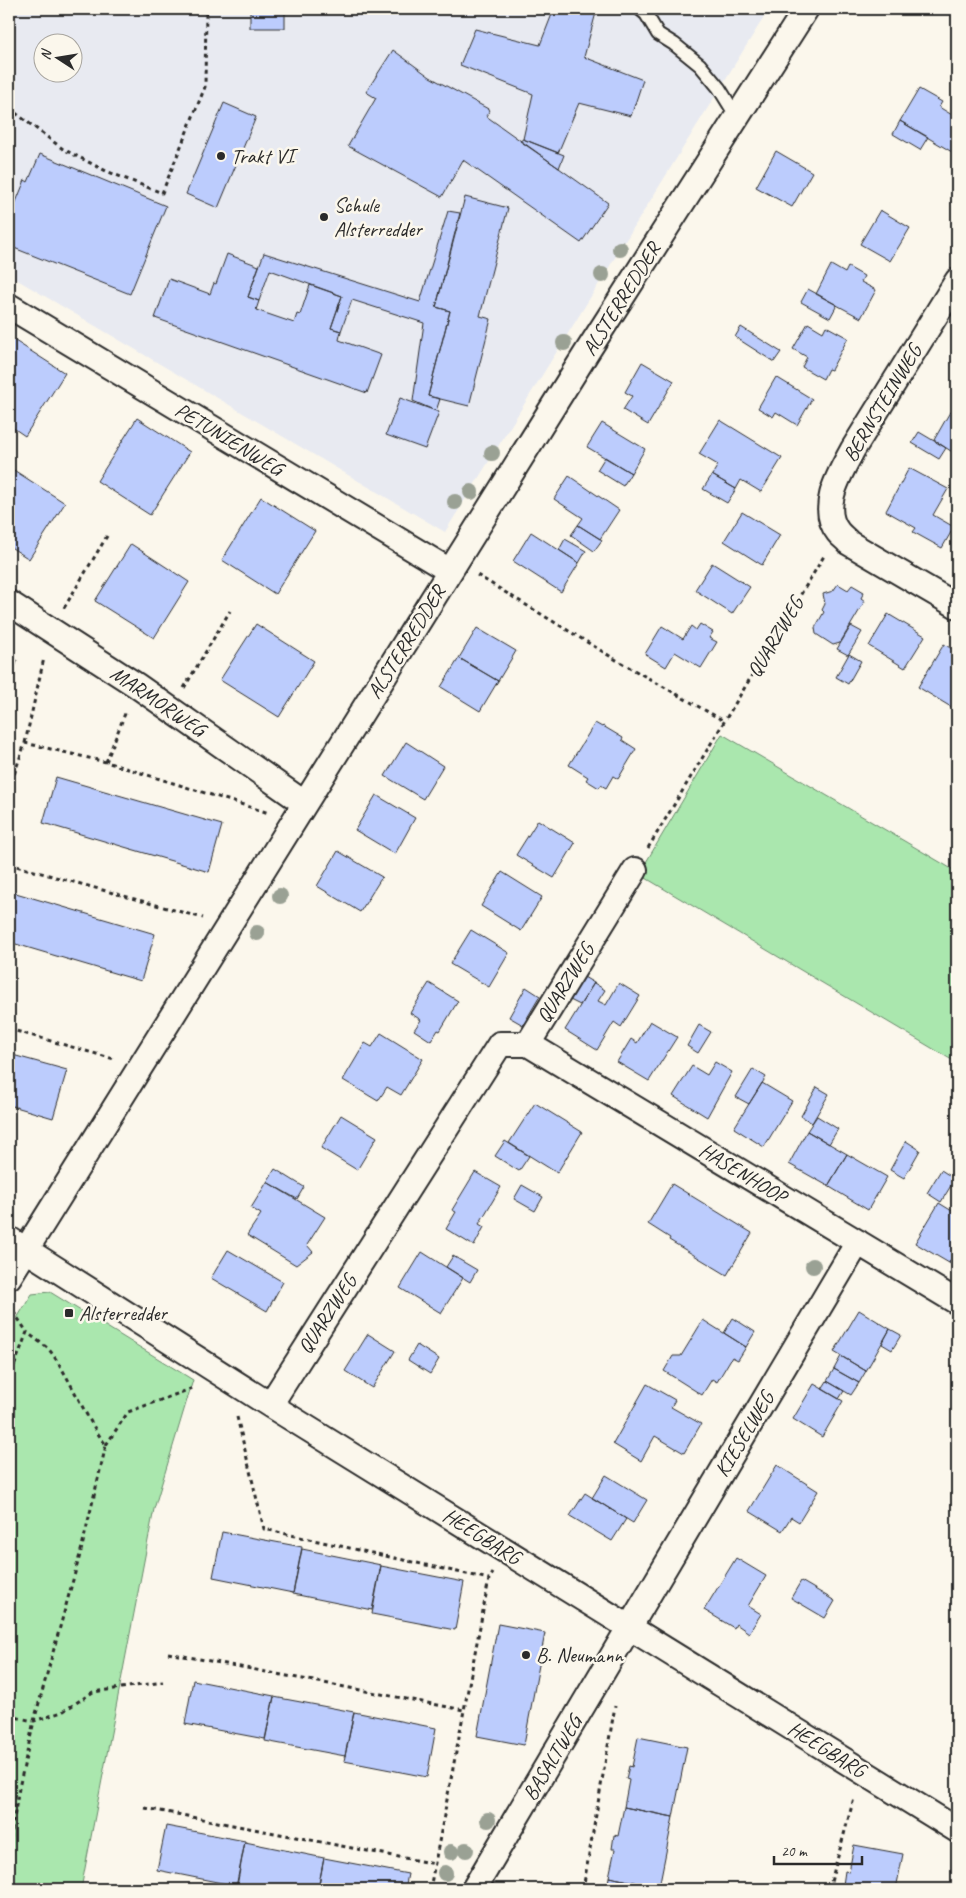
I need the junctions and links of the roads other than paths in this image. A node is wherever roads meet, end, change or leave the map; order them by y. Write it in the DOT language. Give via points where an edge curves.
graph roads {
  1 [pos="640,9"];
  2 [pos="806,9"];
  3 [pos="737,116"];
  4 [pos="957,281"];
  5 [pos="9,306"];
  6 [pos="452,567"];
  7 [pos="9,603"];
  8 [pos="957,606"];
  9 [pos="299,812"];
  10 [pos="634,870"];
  11 [pos="528,1044"];
  12 [pos="858,1242"];
  13 [pos="17,1245"];
  14 [pos="9,1277"];
  15 [pos="957,1302"];
  16 [pos="270,1404"];
  17 [pos="629,1626"];
  18 [pos="957,1830"];
  19 [pos="474,1889"];
  1 -- 3 [label="lane" via="658,34 700,66"];
  2 -- 3 [label="street, ALSTERREDDER"];
  3 -- 6 [label="street, ALSTERREDDER"];
  4 -- 8 [label="street, BERNSTEINWEG" via="858,441 839,476 831,502 837,532 849,543"];
  5 -- 6 [label="street, PETUNIENWEG"];
  6 -- 9 [label="street, ALSTERREDDER"];
  7 -- 9 [label="street, MARMORWEG" via="171,710"];
  9 -- 13 [label="street, ALSTERREDDER" via="141,1067"];
  10 -- 11 [label="street, QUARZWEG"];
  11 -- 12 [label="street, HASENHOOP"];
  11 -- 16 [label="street, QUARZWEG" via="500,1044"];
  12 -- 15 [label="street, HASENHOOP"];
  12 -- 17 [label="street, KIESELWEG"];
  13 -- 14 [label="street, ALSTERREDDER"];
  13 -- 16 [label="street, HEEGBARG"];
  16 -- 17 [label="street, HEEGBARG"];
  17 -- 18 [label="street, HEEGBARG"];
  17 -- 19 [label="street, BASALTWEG"];
}
